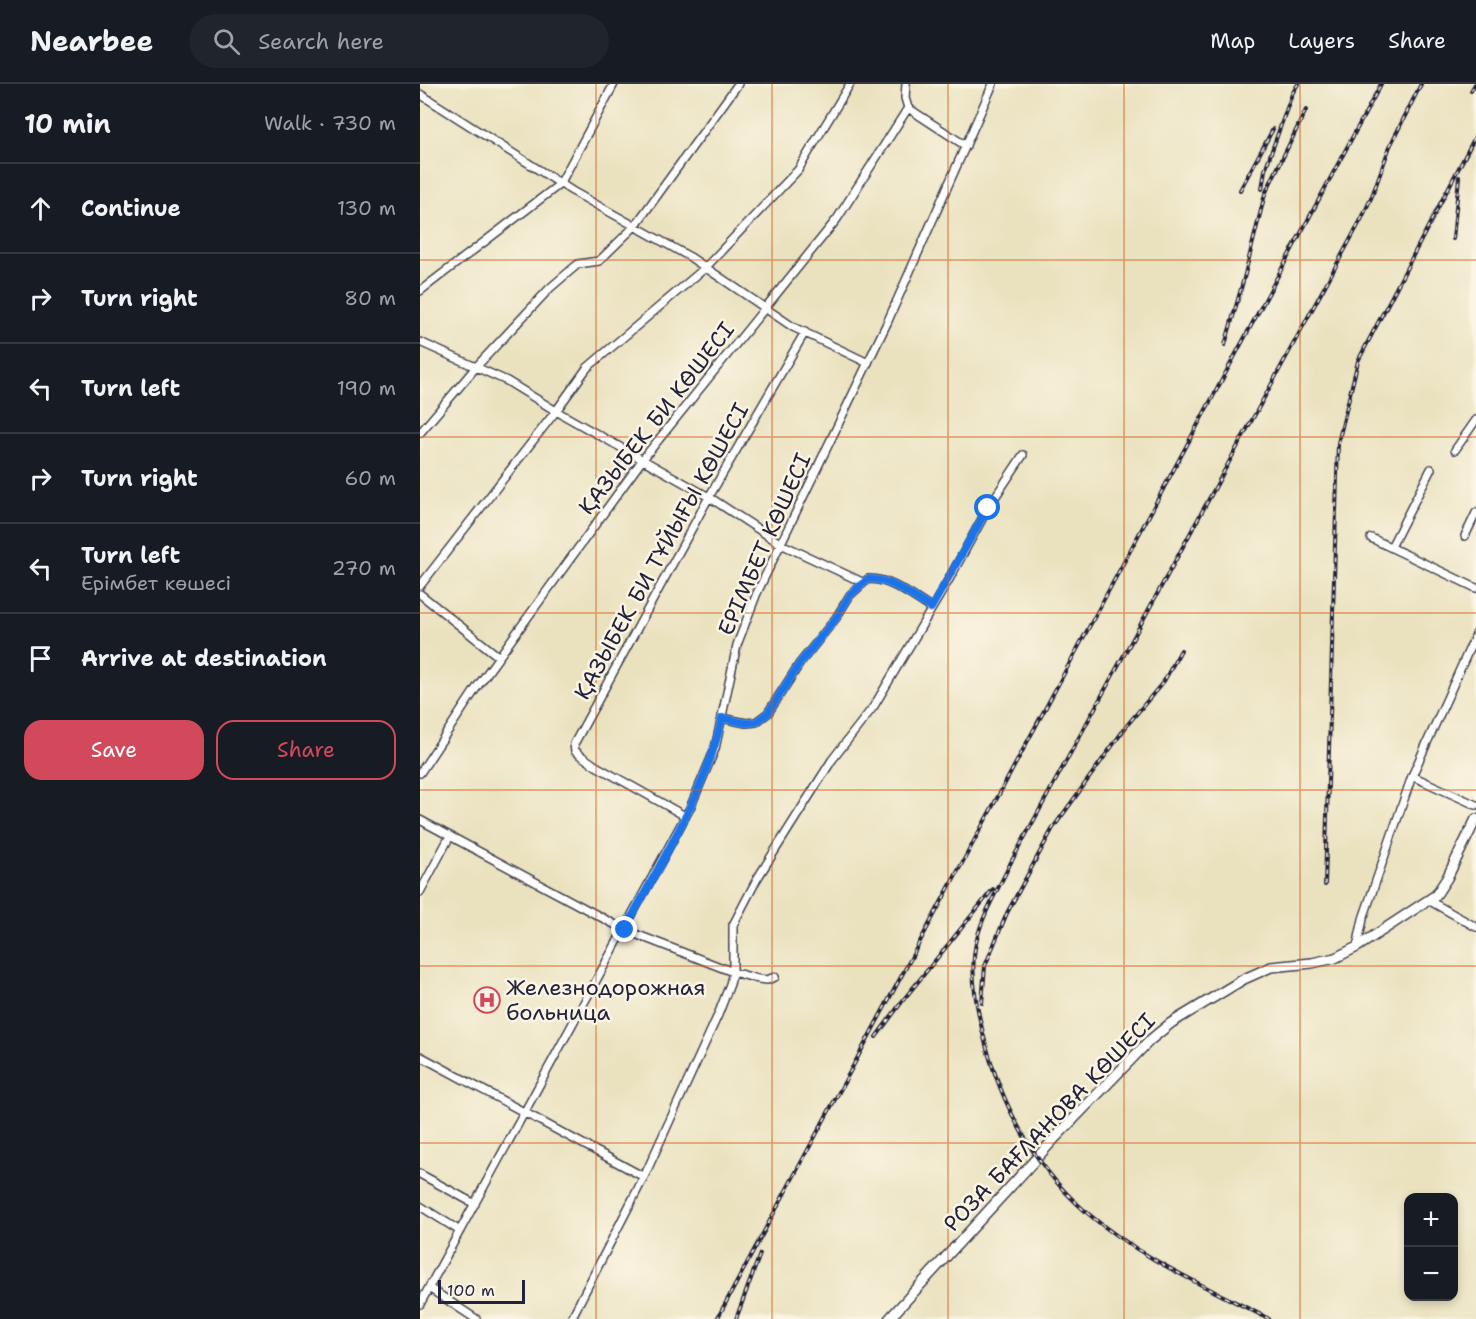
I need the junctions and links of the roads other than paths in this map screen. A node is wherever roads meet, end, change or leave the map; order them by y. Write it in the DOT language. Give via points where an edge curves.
graph roads {
  1 [pos="614,84"];
  2 [pos="738,84"];
  3 [pos="850,84"];
  4 [pos="906,84"];
  5 [pos="993,84"];
  6 [pos="420,94"];
  7 [pos="908,108"];
  8 [pos="966,146"];
  9 [pos="560,184"];
  10 [pos="634,226"];
  11 [pos="705,268"];
  12 [pos="420,291"];
  13 [pos="766,309"];
  14 [pos="805,332"];
  15 [pos="420,342"];
  16 [pos="868,363"];
  17 [pos="477,366"];
  18 [pos="556,411"];
  19 [pos="1476,420"];
  20 [pos="420,433"];
  21 [pos="1455,450"];
  22 [pos="1023,455"];
  23 [pos="643,459"];
  24 [pos="1431,469"];
  25 [pos="709,497"];
  26 [pos="1476,513"];
  27 [pos="1465,536"];
  28 [pos="1371,538"];
  29 [pos="781,544"];
  30 [pos="1391,547"];
  31 [pos="862,582"];
  32 [pos="420,586"];
  33 [pos="1476,588"];
  34 [pos="420,594"];
  35 [pos="931,608"];
  36 [pos="1476,634"];
  37 [pos="499,657"];
  38 [pos="722,718"];
  39 [pos="420,773"];
  40 [pos="1412,776"];
  41 [pos="1476,805"];
  42 [pos="685,816"];
  43 [pos="1476,819"];
  44 [pos="420,820"];
  45 [pos="450,836"];
  46 [pos="420,892"];
  47 [pos="1428,900"];
  48 [pos="1476,927"];
  49 [pos="625,930"];
  50 [pos="1357,947"];
  51 [pos="733,972"];
  52 [pos="775,977"];
  53 [pos="420,1056"];
  54 [pos="525,1113"];
  55 [pos="420,1173"];
  56 [pos="644,1177"];
  57 [pos="475,1204"];
  58 [pos="420,1206"];
  59 [pos="460,1231"];
  60 [pos="429,1288"];
  61 [pos="420,1304"];
  62 [pos="476,1319"];
  63 [pos="571,1319"];
  64 [pos="889,1319"];
  1 -- 9 [label="street"];
  2 -- 10 [label="street"];
  3 -- 11 [label="street" via="798,170"];
  4 -- 7 [label="street"];
  5 -- 8 [label="street, ЕРІМБЕТ КӨШЕСІ"];
  6 -- 9 [label="street"];
  7 -- 8 [label="street"];
  7 -- 13 [label="street, ҚАЗЫБЕК БИ КӨШЕСІ" via="837,219"];
  8 -- 16 [label="street, ЕРІМБЕТ КӨШЕСІ"];
  9 -- 10 [label="street"];
  9 -- 12 [label="street"];
  10 -- 11 [label="street"];
  10 -- 17 [label="street" via="599,261 578,264 550,288"];
  11 -- 13 [label="street"];
  11 -- 18 [label="street" via="587,368"];
  13 -- 14 [label="street"];
  13 -- 23 [label="street, ҚАЗЫБЕК БИ КӨШЕСІ"];
  14 -- 16 [label="street"];
  14 -- 25 [label="street, ҚАЗЫБЕК БИ ТҰЙЫҒЫ КӨШЕСІ"];
  15 -- 17 [label="street"];
  16 -- 29 [label="street, ЕРІМБЕТ КӨШЕСІ"];
  17 -- 18 [label="street"];
  17 -- 20 [label="street"];
  18 -- 23 [label="street"];
  18 -- 32 [label="street"];
  19 -- 21 [label="street"];
  22 -- 35 [label="street"];
  23 -- 25 [label="street"];
  23 -- 37 [label="street, ҚАЗЫБЕК БИ КӨШЕСІ"];
  24 -- 30 [label="street"];
  25 -- 29 [label="street"];
  25 -- 42 [label="street, ҚАЗЫБЕК БИ ТҰЙЫҒЫ КӨШЕСІ" via="573,744 575,751 611,775"];
  26 -- 27 [label="street"];
  28 -- 30 [label="street"];
  29 -- 31 [label="street"];
  29 -- 38 [label="street, ЕРІМБЕТ КӨШЕСІ" via="737,645"];
  30 -- 33 [label="street"];
  31 -- 35 [label="street" via="877,578"];
  31 -- 38 [label="street" via="800,663 768,713 756,722"];
  34 -- 37 [label="street"];
  35 -- 51 [label="street" via="874,706 832,759 758,879 733,925"];
  36 -- 40 [label="street"];
  37 -- 39 [label="street, ҚАЗЫБЕК БИ КӨШЕСІ"];
  38 -- 42 [label="street, ЕРІМБЕТ КӨШЕСІ" via="715,749"];
  40 -- 41 [label="street"];
  40 -- 50 [label="street"];
  42 -- 49 [label="street, ЕРІМБЕТ КӨШЕСІ"];
  43 -- 47 [label="street, РОЗА БАҒЛАНОВА КӨШЕСІ" via="1448,878"];
  44 -- 45 [label="street"];
  45 -- 46 [label="street"];
  45 -- 49 [label="street"];
  47 -- 48 [label="street"];
  47 -- 50 [label="street, РОЗА БАҒЛАНОВА КӨШЕСІ"];
  49 -- 51 [label="street"];
  49 -- 54 [label="street, ЕРІМБЕТ КӨШЕСІ"];
  50 -- 64 [label="street, РОЗА БАҒЛАНОВА КӨШЕСІ" via="1335,958 1271,967 1171,1023 1056,1137"];
  51 -- 52 [label="street" via="758,979"];
  51 -- 56 [label="street" via="718,1015"];
  53 -- 54 [label="street"];
  54 -- 56 [label="street"];
  54 -- 57 [label="street, ЕРІМБЕТ КӨШЕСІ"];
  55 -- 57 [label="street"];
  56 -- 63 [label="street"];
  57 -- 59 [label="street, ЕРІМБЕТ КӨШЕСІ"];
  58 -- 59 [label="street"];
  59 -- 60 [label="street, ЕРІМБЕТ КӨШЕСІ"];
  60 -- 61 [label="street, ЕРІМБЕТ КӨШЕСІ"];
  60 -- 62 [label="street"];
}
